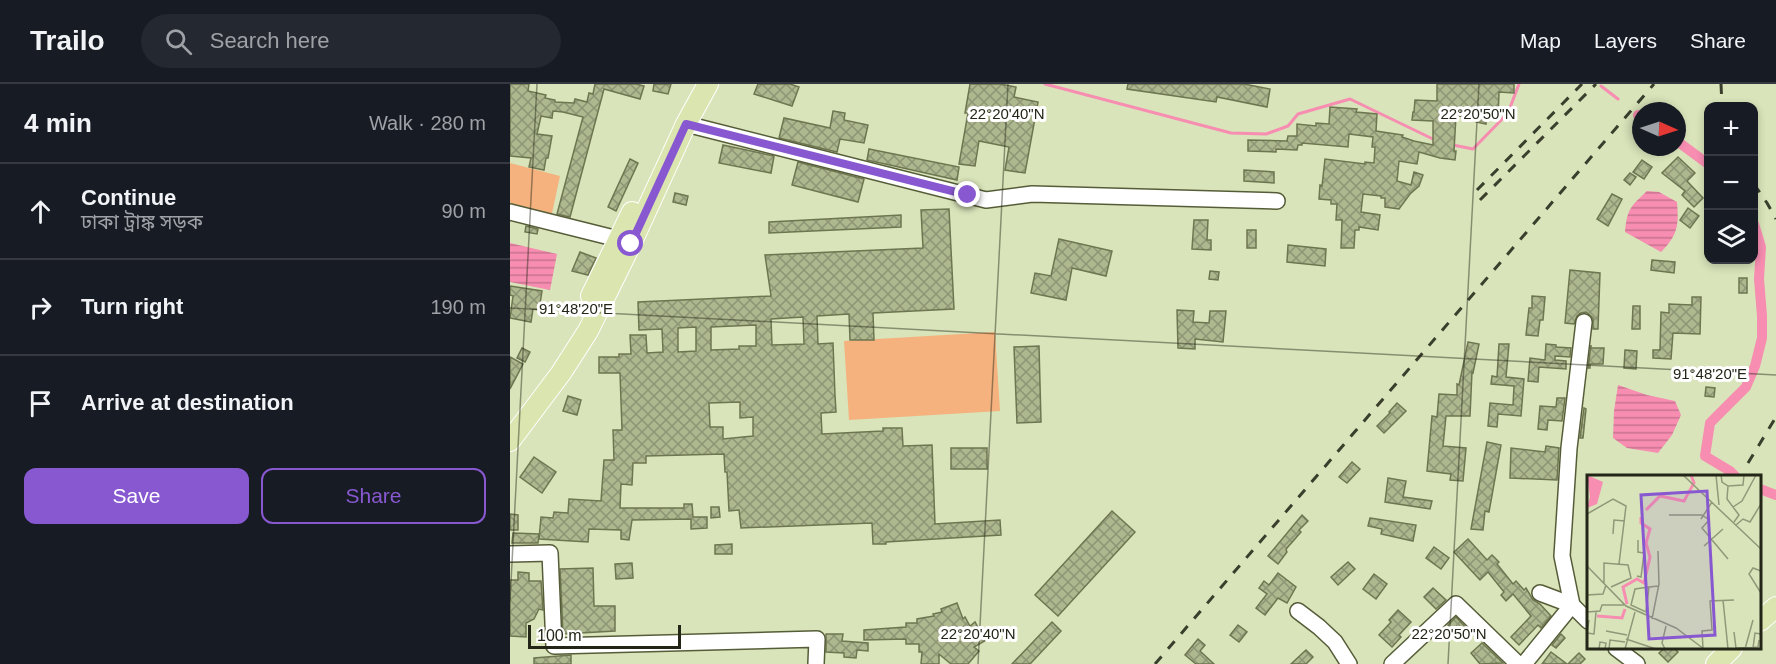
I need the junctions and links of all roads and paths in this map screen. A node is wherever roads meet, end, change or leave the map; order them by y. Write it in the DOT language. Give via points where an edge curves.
graph roads {
  1 [pos="696,84"];
  2 [pos="708,84"];
  3 [pos="686,124"];
  4 [pos="1277,201"];
  5 [pos="510,212"];
  6 [pos="618,239"];
  7 [pos="1584,321"];
  8 [pos="510,421"];
  9 [pos="510,441"];
  10 [pos="510,554"];
  11 [pos="1540,593"];
  12 [pos="1572,604"];
  13 [pos="1776,607"];
  14 [pos="1298,611"];
  15 [pos="1587,620"];
  16 [pos="1761,620"];
  17 [pos="1617,649"];
  18 [pos="1731,649"];
  19 [pos="816,664"];
  20 [pos="1349,664"];
  21 [pos="1392,664"];
  22 [pos="1518,664"];
  23 [pos="1524,664"];
  24 [pos="1637,664"];
  25 [pos="1716,664"];
  1 -- 6 [label="main road"];
  2 -- 3 [label="main road"];
  3 -- 4 [label="street" via="986,200 1032,194"];
  3 -- 9 [label="main road" via="588,331"];
  5 -- 6 [label="street"];
  6 -- 8 [label="main road" via="572,333 535,391"];
  7 -- 12 [label="street" via="1569,448 1562,556"];
  10 -- 19 [label="street" via="550,553 554,646 817,639"];
  11 -- 12 [label="street"];
  12 -- 15 [label="street"];
  12 -- 23 [label="street"];
  13 -- 16 [label="main road"];
  14 -- 20 [label="street" via="1335,642"];
  17 -- 24 [label="street"];
  18 -- 25 [label="main road"];
  21 -- 22 [label="street" via="1456,604"];
}
